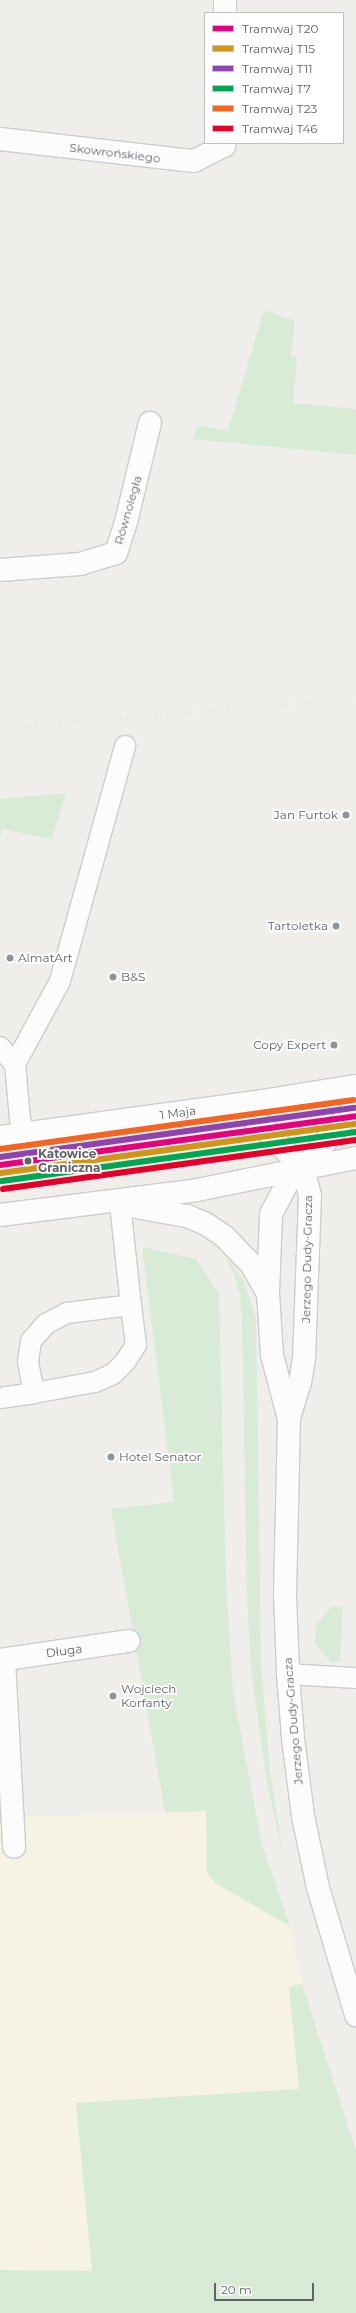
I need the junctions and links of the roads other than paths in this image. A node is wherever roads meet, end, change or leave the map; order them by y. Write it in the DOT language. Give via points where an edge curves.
graph roads {
  1 [pos="225,0"];
  2 [pos="225,12"];
  3 [pos="0,139"];
  4 [pos="225,144"];
  5 [pos="150,424"];
  6 [pos="0,570"];
  7 [pos="125,746"];
  8 [pos="0,1047"];
  9 [pos="15,1064"];
  10 [pos="356,1086"];
  11 [pos="237,1105"];
  12 [pos="356,1105"];
  13 [pos="24,1134"];
  14 [pos="0,1137"];
  15 [pos="356,1158"];
  16 [pos="303,1169"];
  17 [pos="110,1203"];
  18 [pos="0,1215"];
  19 [pos="268,1293"];
  20 [pos="131,1305"];
  21 [pos="34,1393"];
  22 [pos="0,1398"];
  23 [pos="289,1419"];
  24 [pos="129,1641"];
  25 [pos="2,1660"];
  26 [pos="288,1674"];
  27 [pos="356,1678"];
  28 [pos="14,1847"];
  29 [pos="356,2015"];
  1 -- 2 [label="street"];
  3 -- 4 [label="street, Skowrońskiego" via="187,161 194,161"];
  5 -- 6 [label="street, Równoległa" via="116,553 80,564"];
  7 -- 9 [label="lane" via="60,981"];
  8 -- 9 [label="lane"];
  9 -- 13 [label="lane" via="20,1119"];
  10 -- 11 [label="street, 1 Maja"];
  11 -- 13 [label="street, 1 Maja"];
  11 -- 16 [label="street" via="265,1129"];
  12 -- 16 [label="street"];
  13 -- 14 [label="street, 1 Maja"];
  15 -- 16 [label="street"];
  16 -- 17 [label="street" via="197,1190"];
  16 -- 19 [label="street, Jerzego Dudy-Gracza" via="288,1182 271,1214"];
  16 -- 23 [label="street, Jerzego Dudy-Gracza" via="310,1196 305,1340 300,1382"];
  17 -- 18 [label="street"];
  17 -- 19 [label="street" via="187,1216 206,1224 224,1236 251,1264"];
  17 -- 20 [label="lane"];
  19 -- 23 [label="street, Jerzego Dudy-Gracza" via="272,1355"];
  20 -- 21 [label="lane" via="136,1345 113,1374 95,1382"];
  20 -- 21 [label="lane" via="67,1313 46,1324 31,1341 28,1362"];
  21 -- 22 [label="lane"];
  23 -- 26 [label="street, Jerzego Dudy-Gracza" via="285,1595"];
  24 -- 25 [label="street, Długa"];
  25 -- 28 [label="street"];
  26 -- 27 [label="lane"];
  26 -- 29 [label="street, Jerzego Dudy-Gracza" via="303,1816 318,1888"];
}
